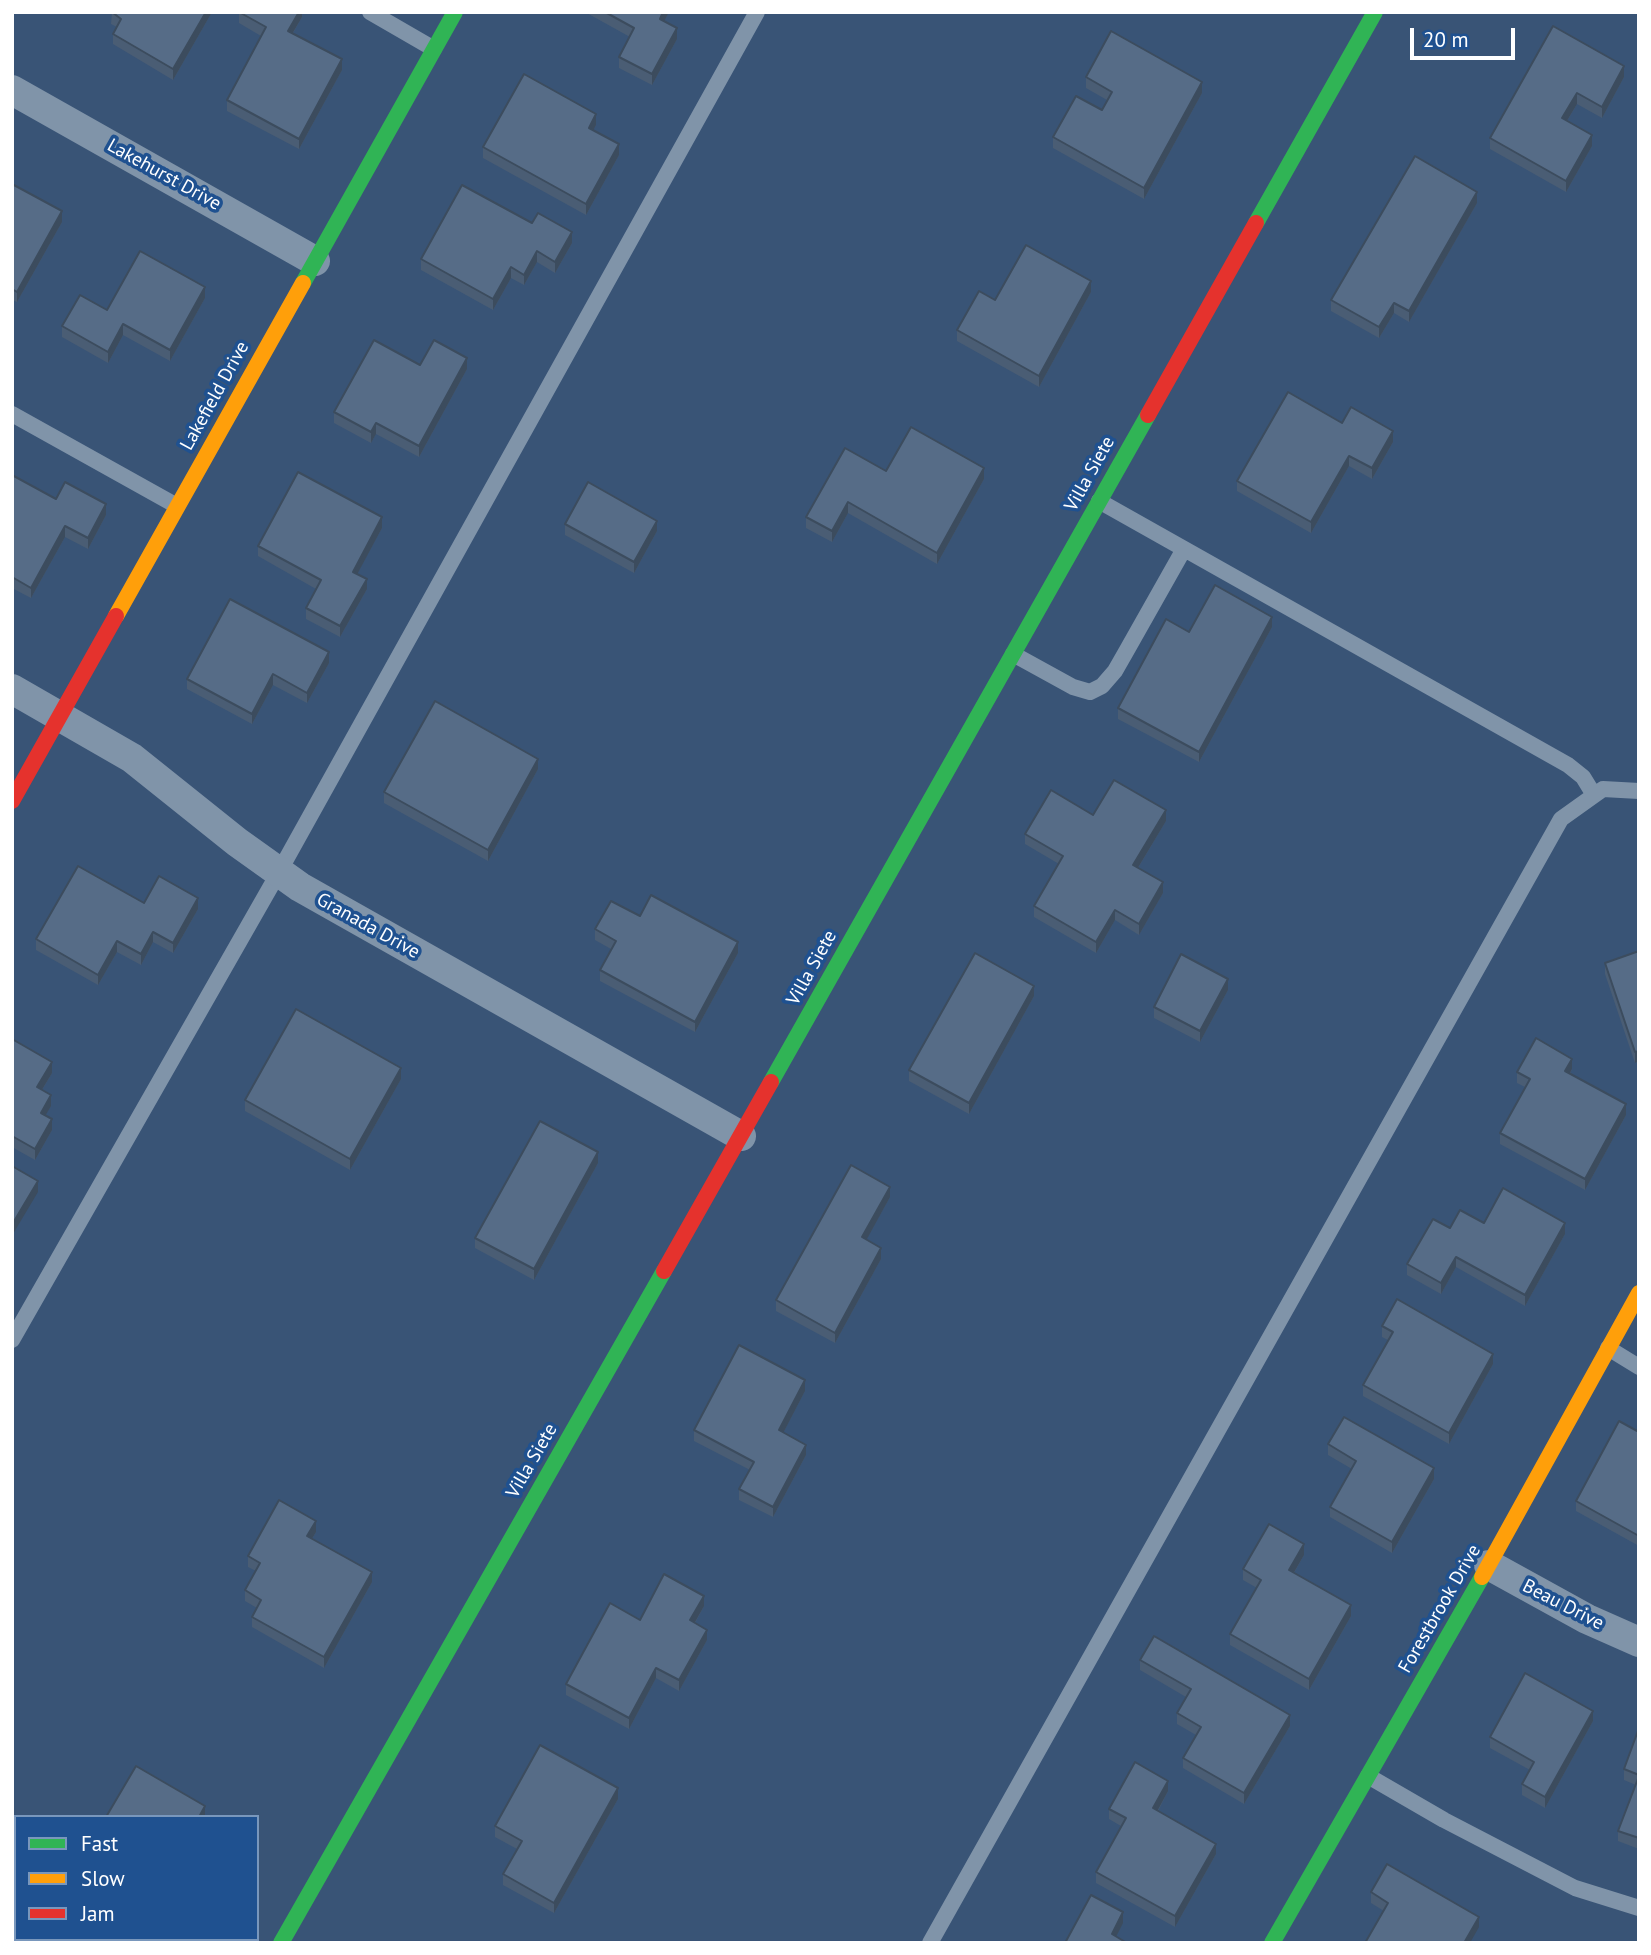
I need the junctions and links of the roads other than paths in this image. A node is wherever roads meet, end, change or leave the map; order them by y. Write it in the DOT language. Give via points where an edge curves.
graph roads {
  1 [pos="370,12"];
  2 [pos="454,12"];
  3 [pos="757,12"];
  4 [pos="1375,12"];
  5 [pos="434,49"];
  6 [pos="12,90"];
  7 [pos="315,261"];
  8 [pos="12,414"];
  9 [pos="1099,501"];
  10 [pos="177,506"];
  11 [pos="1184,549"];
  12 [pos="1013,654"];
  13 [pos="12,689"];
  14 [pos="60,716"];
  15 [pos="1639,791"];
  16 [pos="1594,795"];
  17 [pos="12,800"];
  18 [pos="279,872"];
  19 [pos="741,1136"];
  20 [pos="1639,1293"];
  21 [pos="12,1340"];
  22 [pos="1608,1348"];
  23 [pos="1639,1367"];
  24 [pos="1489,1565"];
  25 [pos="1639,1642"];
  26 [pos="1368,1776"];
  27 [pos="1639,1908"];
  28 [pos="281,1943"];
  29 [pos="930,1943"];
  30 [pos="1272,1943"];
  1 -- 5 [label="lane"];
  2 -- 5 [label="street, Lakefield Drive"];
  3 -- 18 [label="lane"];
  4 -- 9 [label="street, Villa Siete"];
  5 -- 7 [label="street, Lakefield Drive"];
  6 -- 7 [label="street, Lakehurst Drive"];
  7 -- 10 [label="street, Lakefield Drive"];
  8 -- 10 [label="lane"];
  9 -- 11 [label="lane"];
  9 -- 12 [label="street, Villa Siete"];
  10 -- 14 [label="street, Lakefield Drive"];
  11 -- 12 [label="lane" via="1102,686 1090,692 1073,687"];
  11 -- 16 [label="lane" via="1568,765"];
  12 -- 19 [label="street, Villa Siete"];
  13 -- 14 [label="street, Granada Drive"];
  14 -- 17 [label="street, Lakefield Drive"];
  14 -- 18 [label="street, Granada Drive" via="132,758"];
  15 -- 16 [label="lane" via="1603,789"];
  16 -- 29 [label="lane" via="1560,819"];
  18 -- 19 [label="street, Granada Drive"];
  18 -- 21 [label="lane"];
  19 -- 28 [label="street, Villa Siete"];
  20 -- 22 [label="street, Forestbrook Drive"];
  22 -- 23 [label="lane"];
  22 -- 24 [label="street, Forestbrook Drive"];
  24 -- 25 [label="street, Beau Drive"];
  24 -- 26 [label="street, Forestbrook Drive"];
  26 -- 27 [label="lane" via="1575,1888"];
  26 -- 30 [label="street, Forestbrook Drive"];
}
